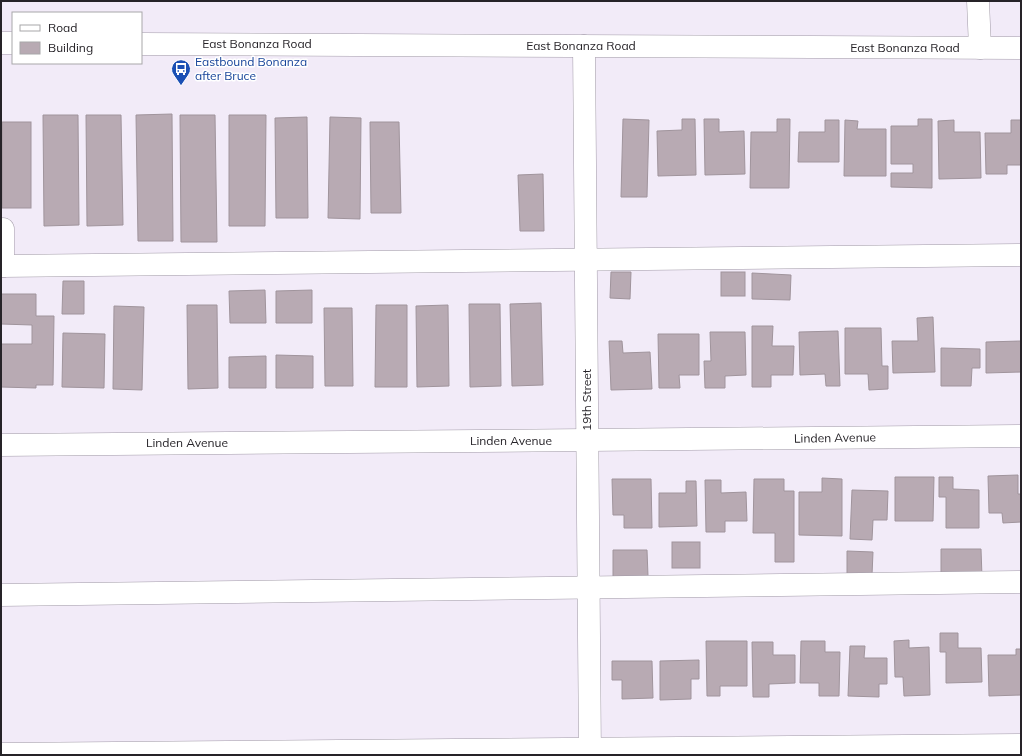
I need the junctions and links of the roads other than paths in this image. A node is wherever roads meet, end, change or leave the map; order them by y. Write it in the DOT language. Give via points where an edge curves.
graph roads {
  1 [pos="978,1"];
  2 [pos="1,43"];
  3 [pos="12,43"];
  4 [pos="142,44"];
  5 [pos="584,46"];
  6 [pos="980,48"];
  7 [pos="1021,48"];
  8 [pos="4,229"];
  9 [pos="1021,255"];
  10 [pos="586,260"];
  11 [pos="2,266"];
  12 [pos="1021,436"];
  13 [pos="587,440"];
  14 [pos="1,445"];
  15 [pos="1021,582"];
  16 [pos="588,587"];
  17 [pos="1,595"];
  18 [pos="1021,745"];
  19 [pos="590,752"];
  20 [pos="1,754"];
  1 -- 6 [label="street"];
  2 -- 3 [label="street"];
  4 -- 5 [label="street, East Bonanza Road"];
  5 -- 6 [label="street, East Bonanza Road"];
  5 -- 10 [label="street, 19th Street"];
  6 -- 7 [label="street, East Bonanza Road"];
  8 -- 11 [label="street"];
  9 -- 10 [label="street"];
  10 -- 11 [label="street"];
  10 -- 13 [label="street, 19th Street"];
  12 -- 13 [label="street, Linden Avenue"];
  13 -- 14 [label="street, Linden Avenue"];
  13 -- 16 [label="street, 19th Street"];
  15 -- 16 [label="street"];
  16 -- 17 [label="street"];
  16 -- 19 [label="street, 19th Street"];
  18 -- 19 [label="street"];
  19 -- 20 [label="street"];
}
